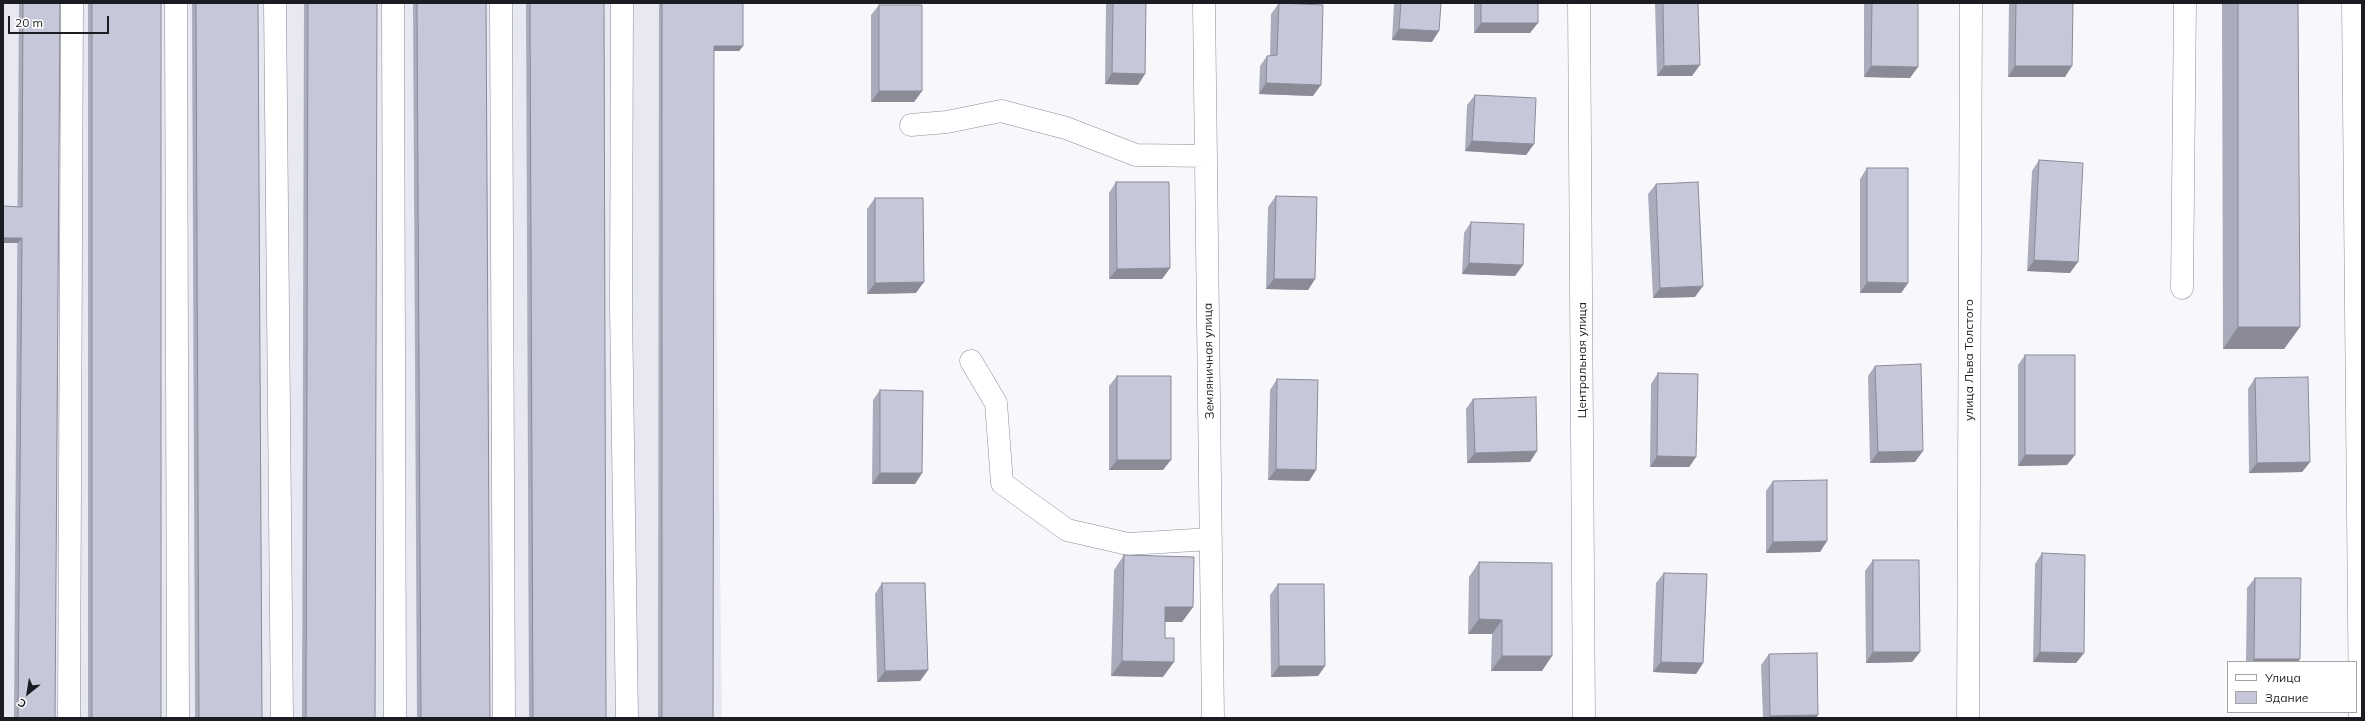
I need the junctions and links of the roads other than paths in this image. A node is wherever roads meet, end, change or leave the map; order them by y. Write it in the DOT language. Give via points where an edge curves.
graph roads {
  1 [pos="72,3"];
  2 [pos="176,3"];
  3 [pos="275,3"];
  4 [pos="393,3"];
  5 [pos="501,3"];
  6 [pos="622,3"];
  7 [pos="1204,3"];
  8 [pos="1579,3"];
  9 [pos="1971,3"];
  10 [pos="2184,3"];
  11 [pos="2353,3"];
  12 [pos="2358,90"];
  13 [pos="911,125"];
  14 [pos="1206,156"];
  15 [pos="2182,288"];
  16 [pos="971,361"];
  17 [pos="2359,426"];
  18 [pos="1211,538"];
  19 [pos="2361,692"];
  20 [pos="69,718"];
  21 [pos="178,718"];
  22 [pos="282,718"];
  23 [pos="395,718"];
  24 [pos="504,718"];
  25 [pos="627,718"];
  26 [pos="1213,718"];
  27 [pos="1584,718"];
  28 [pos="1968,718"];
  29 [pos="2360,718"];
  1 -- 20 [label="street"];
  2 -- 21 [label="street"];
  3 -- 22 [label="street"];
  4 -- 23 [label="street"];
  5 -- 24 [label="street"];
  6 -- 25 [label="street" via="621,306"];
  7 -- 14 [label="street, Земляничная улица"];
  8 -- 27 [label="street, Центральная улица"];
  9 -- 28 [label="street, улица Льва Толстого"];
  10 -- 15 [label="street"];
  11 -- 12 [label="street"];
  12 -- 17 [label="street"];
  13 -- 14 [label="street" via="947,122 1001,111 1066,128 1136,155"];
  14 -- 18 [label="street, Земляничная улица"];
  16 -- 18 [label="street" via="996,403 1002,482 1067,530 1128,544"];
  17 -- 19 [label="street"];
  18 -- 26 [label="street, Земляничная улица"];
  19 -- 29 [label="street"];
}
